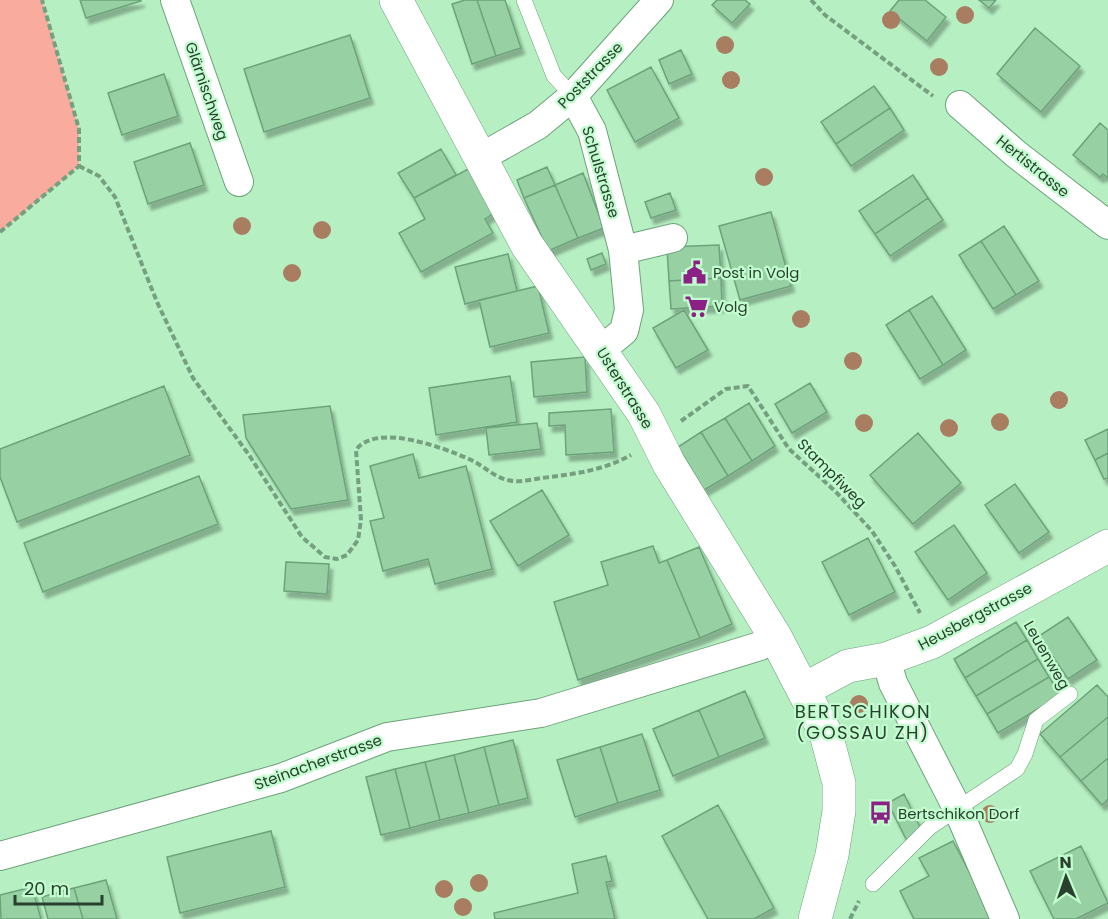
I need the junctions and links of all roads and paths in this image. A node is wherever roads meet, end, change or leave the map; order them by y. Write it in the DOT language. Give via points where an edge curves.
graph roads {
  1 [pos="42,0"];
  2 [pos="175,0"];
  3 [pos="396,0"];
  4 [pos="524,0"];
  5 [pos="659,0"];
  6 [pos="811,0"];
  7 [pos="573,96"];
  8 [pos="960,105"];
  9 [pos="480,158"];
  10 [pos="79,166"];
  11 [pos="239,182"];
  12 [pos="1108,225"];
  13 [pos="0,232"];
  14 [pos="673,238"];
  15 [pos="624,250"];
  16 [pos="601,350"];
  17 [pos="657,441"];
  18 [pos="1108,546"];
  19 [pos="1012,597"];
  20 [pos="776,638"];
  21 [pos="932,642"];
  22 [pos="886,659"];
  23 [pos="805,689"];
  24 [pos="1070,694"];
  25 [pos="958,810"];
  26 [pos="0,856"];
  27 [pos="873,884"];
  28 [pos="815,919"];
  29 [pos="1005,919"];
  1 -- 10 [label="path" via="79,129"];
  2 -- 11 [label="street, Glärnischweg"];
  3 -- 9 [label="street, Usterstrasse"];
  4 -- 7 [label="lane" via="554,76"];
  5 -- 7 [label="street, Poststrasse"];
  6 -- 8 [label="path" via="825,15 933,96"];
  7 -- 9 [label="street, Poststrasse" via="538,125"];
  7 -- 15 [label="street, Schulstrasse" via="592,131"];
  8 -- 12 [label="street, Hertistrasse"];
  9 -- 16 [label="street, Usterstrasse" via="527,245"];
  10 -- 13 [label="path"];
  10 -- 17 [label="path" via="99,176 115,197 193,378 302,537 325,557 337,559 347,555 358,540 361,520 356,450 360,444 409,439 471,460 492,474 513,481 586,473 611,466"];
  14 -- 15 [label="street"];
  15 -- 16 [label="street, Schulstrasse" via="629,310 624,331"];
  16 -- 17 [label="street, Usterstrasse" via="644,414"];
  17 -- 20 [label="street, Usterstrasse"];
  17 -- 21 [label="path, Stampfiweg" via="726,389 748,386 789,448 872,531 914,600"];
  18 -- 19 [label="street, Heusbergstrasse"];
  19 -- 21 [label="street, Heusbergstrasse"];
  19 -- 24 [label="path, Leuenweg"];
  20 -- 23 [label="street, Usterstrasse"];
  20 -- 26 [label="street, Steinacherstrasse" via="541,713 387,737 281,778"];
  21 -- 22 [label="street, Heusbergstrasse"];
  22 -- 23 [label="street, Heusbergstrasse" via="848,666"];
  22 -- 25 [label="street" via="893,683"];
  23 -- 28 [label="street, Usterstrasse" via="832,750 839,783 837,833"];
  24 -- 25 [label="lane, Leuenweg" via="1036,720 1017,769"];
  25 -- 27 [label="lane, Leuenweg" via="930,827"];
  25 -- 29 [label="street"];
}
